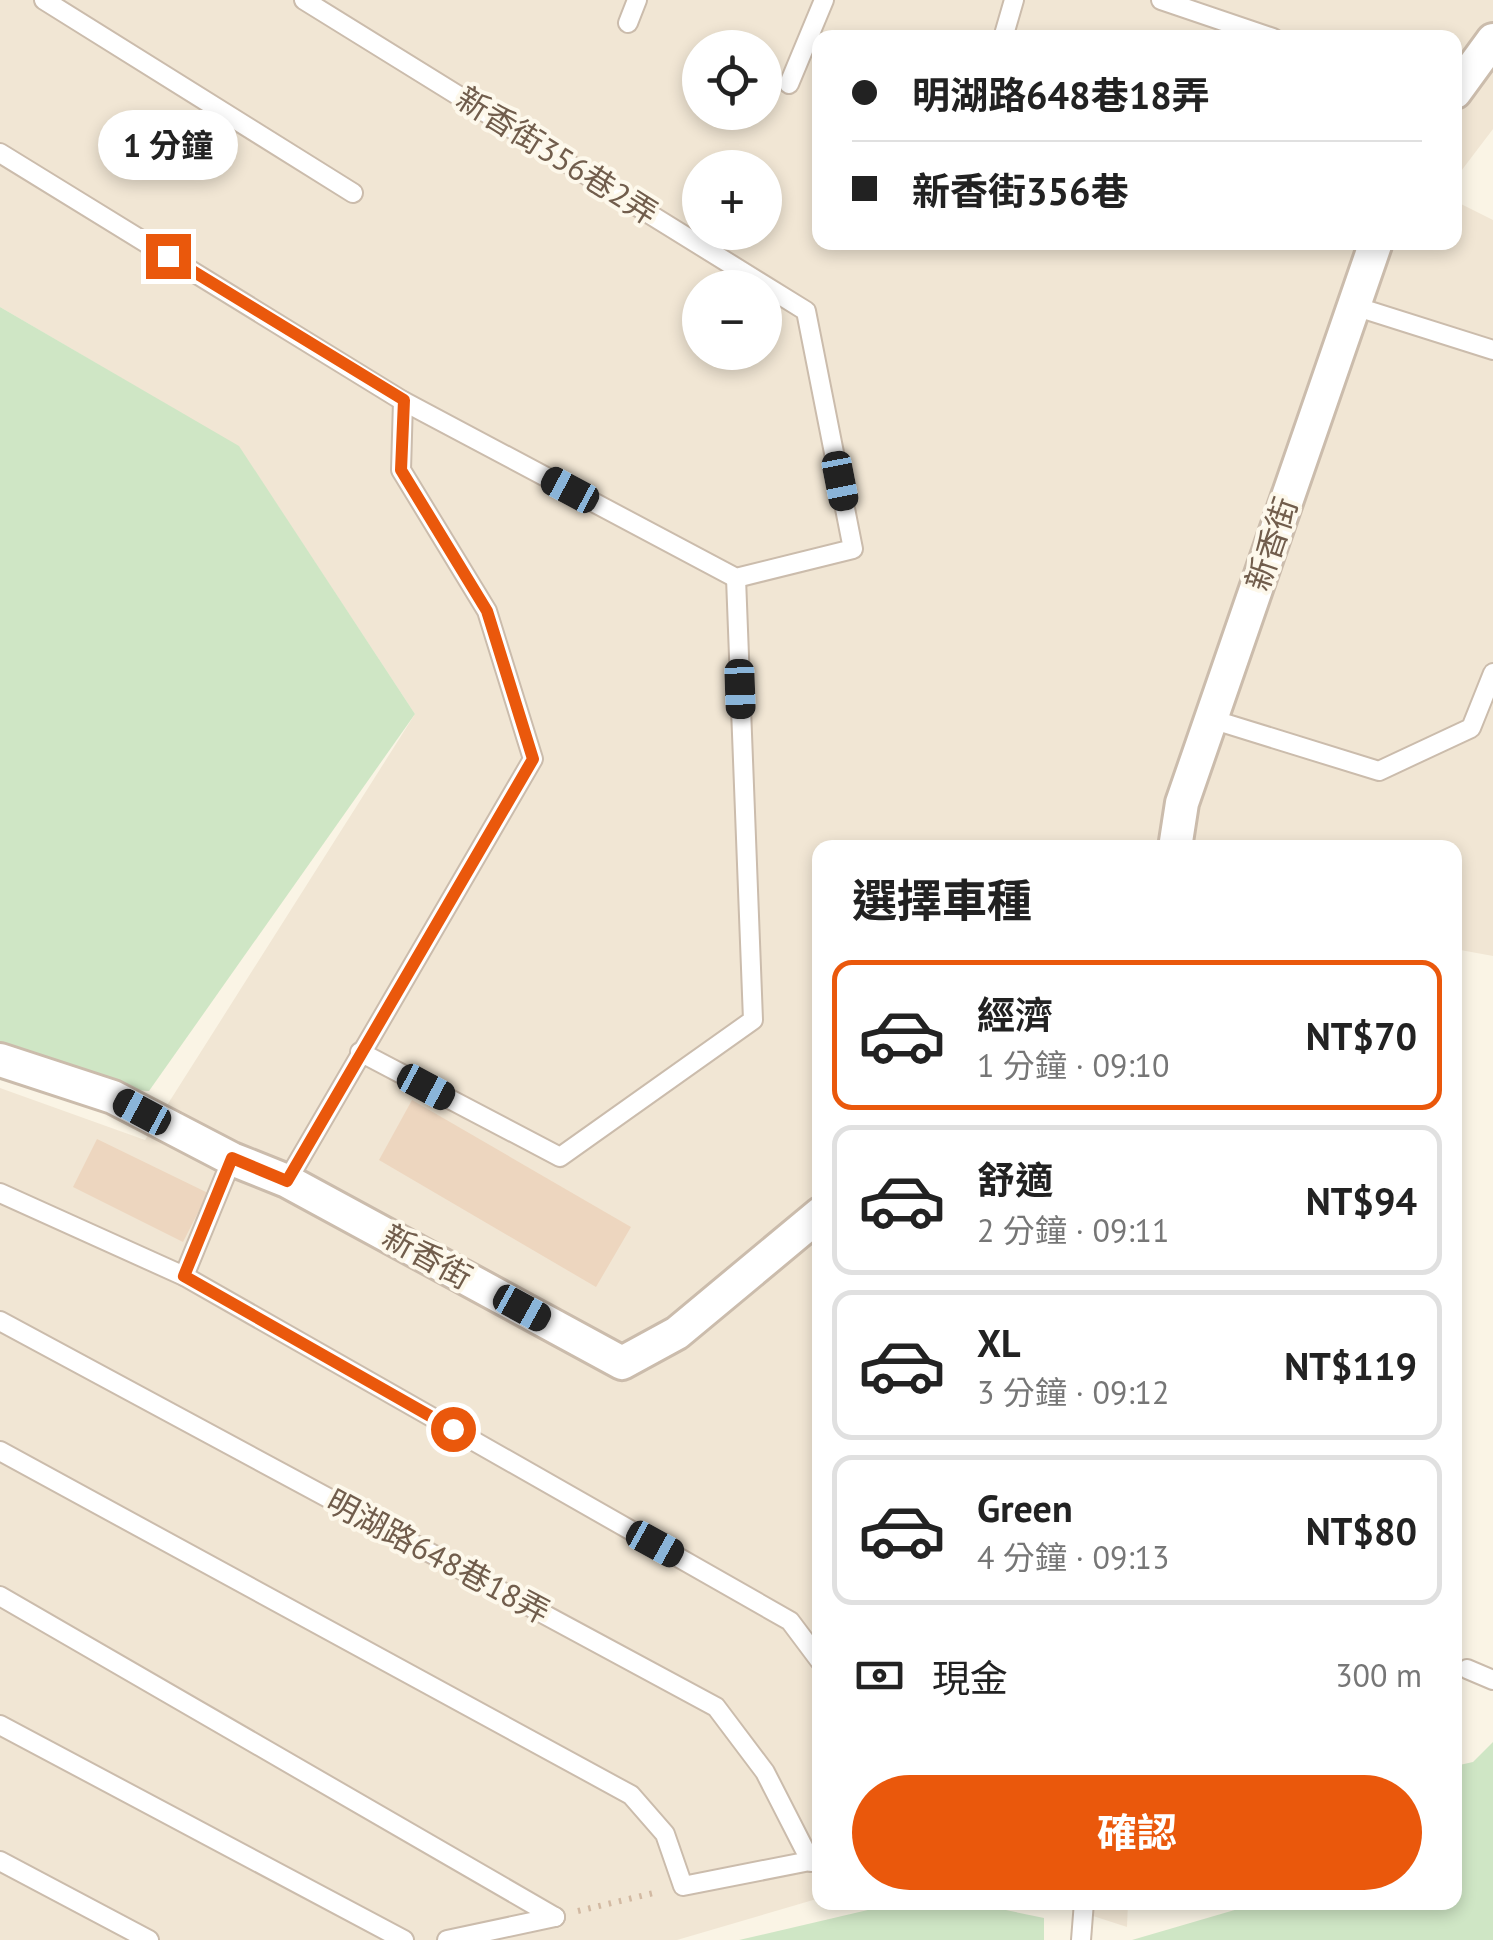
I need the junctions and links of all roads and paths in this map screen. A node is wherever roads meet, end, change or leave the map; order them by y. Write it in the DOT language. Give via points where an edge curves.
graph roads {
  1 [pos="44,0"];
  2 [pos="304,0"];
  3 [pos="637,0"];
  4 [pos="824,0"];
  5 [pos="1014,0"];
  6 [pos="1161,0"];
  7 [pos="628,22"];
  8 [pos="1216,28"];
  9 [pos="1005,30"];
  10 [pos="1493,40"];
  11 [pos="1462,82"];
  12 [pos="789,84"];
  13 [pos="0,154"];
  14 [pos="352,193"];
  15 [pos="1373,250"];
  16 [pos="1354,306"];
  17 [pos="1493,350"];
  18 [pos="404,400"];
  19 [pos="736,578"];
  20 [pos="1493,673"];
  21 [pos="1211,720"];
  22 [pos="1176,840"];
  23 [pos="360,1052"];
  24 [pos="0,1060"];
  25 [pos="232,1158"];
  26 [pos="287,1181"];
  27 [pos="0,1193"];
  28 [pos="812,1221"];
  29 [pos="184,1276"];
  30 [pos="0,1321"];
  31 [pos="0,1451"];
  32 [pos="0,1596"];
  33 [pos="812,1650"];
  34 [pos="1468,1668"];
  35 [pos="1493,1680"];
  36 [pos="0,1725"];
  37 [pos="812,1855"];
  38 [pos="0,1861"];
  39 [pos="812,1861"];
  40 [pos="684,1886"];
  41 [pos="1083,1910"];
  42 [pos="555,1916"];
  43 [pos="150,1940"];
  44 [pos="404,1940"];
  45 [pos="448,1940"];
  46 [pos="1081,1940"];
  1 -- 14 [label="lane"];
  2 -- 19 [label="lane, 新香街356巷2弄" via="806,311 853,549"];
  3 -- 7 [label="lane"];
  4 -- 12 [label="lane"];
  5 -- 9 [label="lane"];
  6 -- 8 [label="lane"];
  10 -- 11 [label="street"];
  13 -- 18 [label="lane"];
  15 -- 16 [label="street, 新香街"];
  16 -- 17 [label="lane"];
  16 -- 21 [label="street, 新香街"];
  18 -- 19 [label="lane"];
  18 -- 23 [label="lane" via="401,470 487,611 533,759"];
  19 -- 23 [label="lane" via="754,1020 560,1156"];
  20 -- 21 [label="lane" via="1471,728 1379,771"];
  21 -- 22 [label="street, 新香街"];
  23 -- 26 [label="lane"];
  24 -- 25 [label="street, 新香街" via="113,1097"];
  25 -- 26 [label="street, 新香街"];
  25 -- 29 [label="lane"];
  26 -- 28 [label="street, 新香街" via="622,1363 677,1332"];
  27 -- 29 [label="lane"];
  29 -- 33 [label="lane" via="790,1621"];
  30 -- 37 [label="lane, 明湖路648巷18弄" via="716,1707 765,1772"];
  31 -- 40 [label="lane" via="630,1796 665,1834"];
  32 -- 42 [label="lane"];
  34 -- 35 [label="lane"];
  36 -- 44 [label="lane"];
  38 -- 43 [label="lane"];
  39 -- 40 [label="lane, 明湖路648巷18弄"];
  40 -- 42 [label="path"];
  41 -- 46 [label="lane"];
  42 -- 45 [label="lane"];
}
